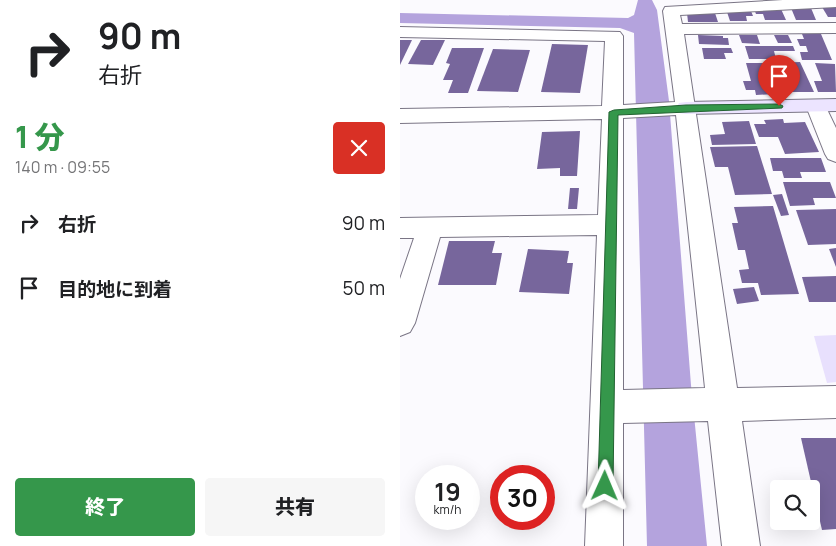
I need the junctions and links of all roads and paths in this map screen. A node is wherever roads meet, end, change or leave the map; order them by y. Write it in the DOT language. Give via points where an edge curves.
graph roads {
  1 [pos="836,2"];
  2 [pos="836,28"];
  3 [pos="675,29"];
  4 [pos="400,32"];
  5 [pos="826,106"];
  6 [pos="679,108"];
  7 [pos="622,112"];
  8 [pos="400,116"];
  9 [pos="836,154"];
  10 [pos="610,225"];
  11 [pos="430,227"];
  12 [pos="400,228"];
  13 [pos="400,323"];
  14 [pos="836,402"];
  15 [pos="711,405"];
  16 [pos="622,407"];
  17 [pos="604,546"];
  18 [pos="741,546"];
  1 -- 3 [label="street" via="671,11"];
  2 -- 3 [label="street"];
  3 -- 6 [label="street"];
  4 -- 7 [label="street" via="614,36"];
  5 -- 6 [label="street"];
  5 -- 9 [label="street"];
  6 -- 7 [label="street"];
  6 -- 15 [label="street"];
  7 -- 8 [label="street"];
  7 -- 10 [label="street"];
  10 -- 11 [label="street"];
  10 -- 16 [label="street"];
  11 -- 12 [label="street"];
  11 -- 13 [label="street"];
  14 -- 15 [label="street"];
  15 -- 16 [label="street"];
  15 -- 18 [label="street"];
  16 -- 17 [label="street"];
}
